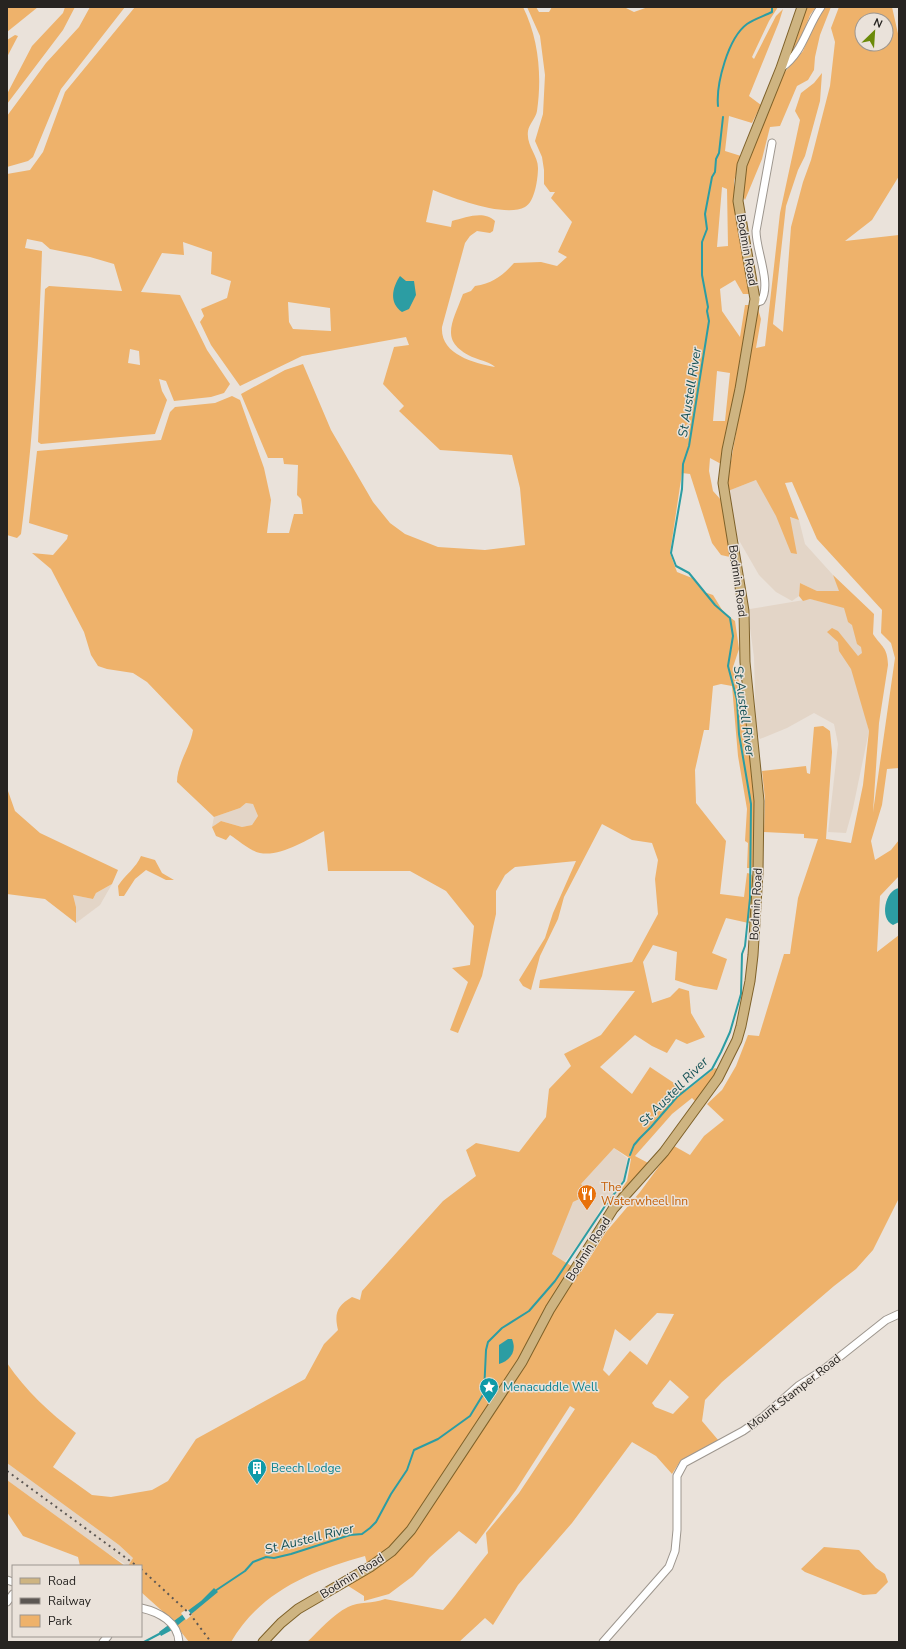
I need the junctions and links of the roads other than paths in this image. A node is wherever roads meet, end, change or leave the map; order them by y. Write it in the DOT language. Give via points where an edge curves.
graph roads {
  1 [pos="802,7"];
  2 [pos="821,7"];
  3 [pos="781,68"];
  4 [pos="772,143"];
  5 [pos="755,303"];
  6 [pos="899,1314"];
  7 [pos="142,1608"];
  8 [pos="179,1642"];
  9 [pos="263,1642"];
  10 [pos="603,1642"];
  1 -- 3 [label="main road, Bodmin Road"];
  2 -- 3 [label="street" via="796,54"];
  3 -- 5 [label="main road, Bodmin Road" via="755,130 740,177 738,201"];
  4 -- 5 [label="street" via="756,231 765,289 761,301"];
  5 -- 9 [label="main road, Bodmin Road" via="723,483 744,611 745,662 759,801 753,955 744,1015 737,1040 718,1078 705,1096 664,1152 613,1209 588,1246 522,1362 411,1530 392,1551 298,1610"];
  6 -- 10 [label="street, Mount Stamper Road" via="886,1320 743,1431 684,1463 677,1476 675,1551 668,1567"];
  7 -- 8 [label="street" via="162,1615 179,1634"];
}
